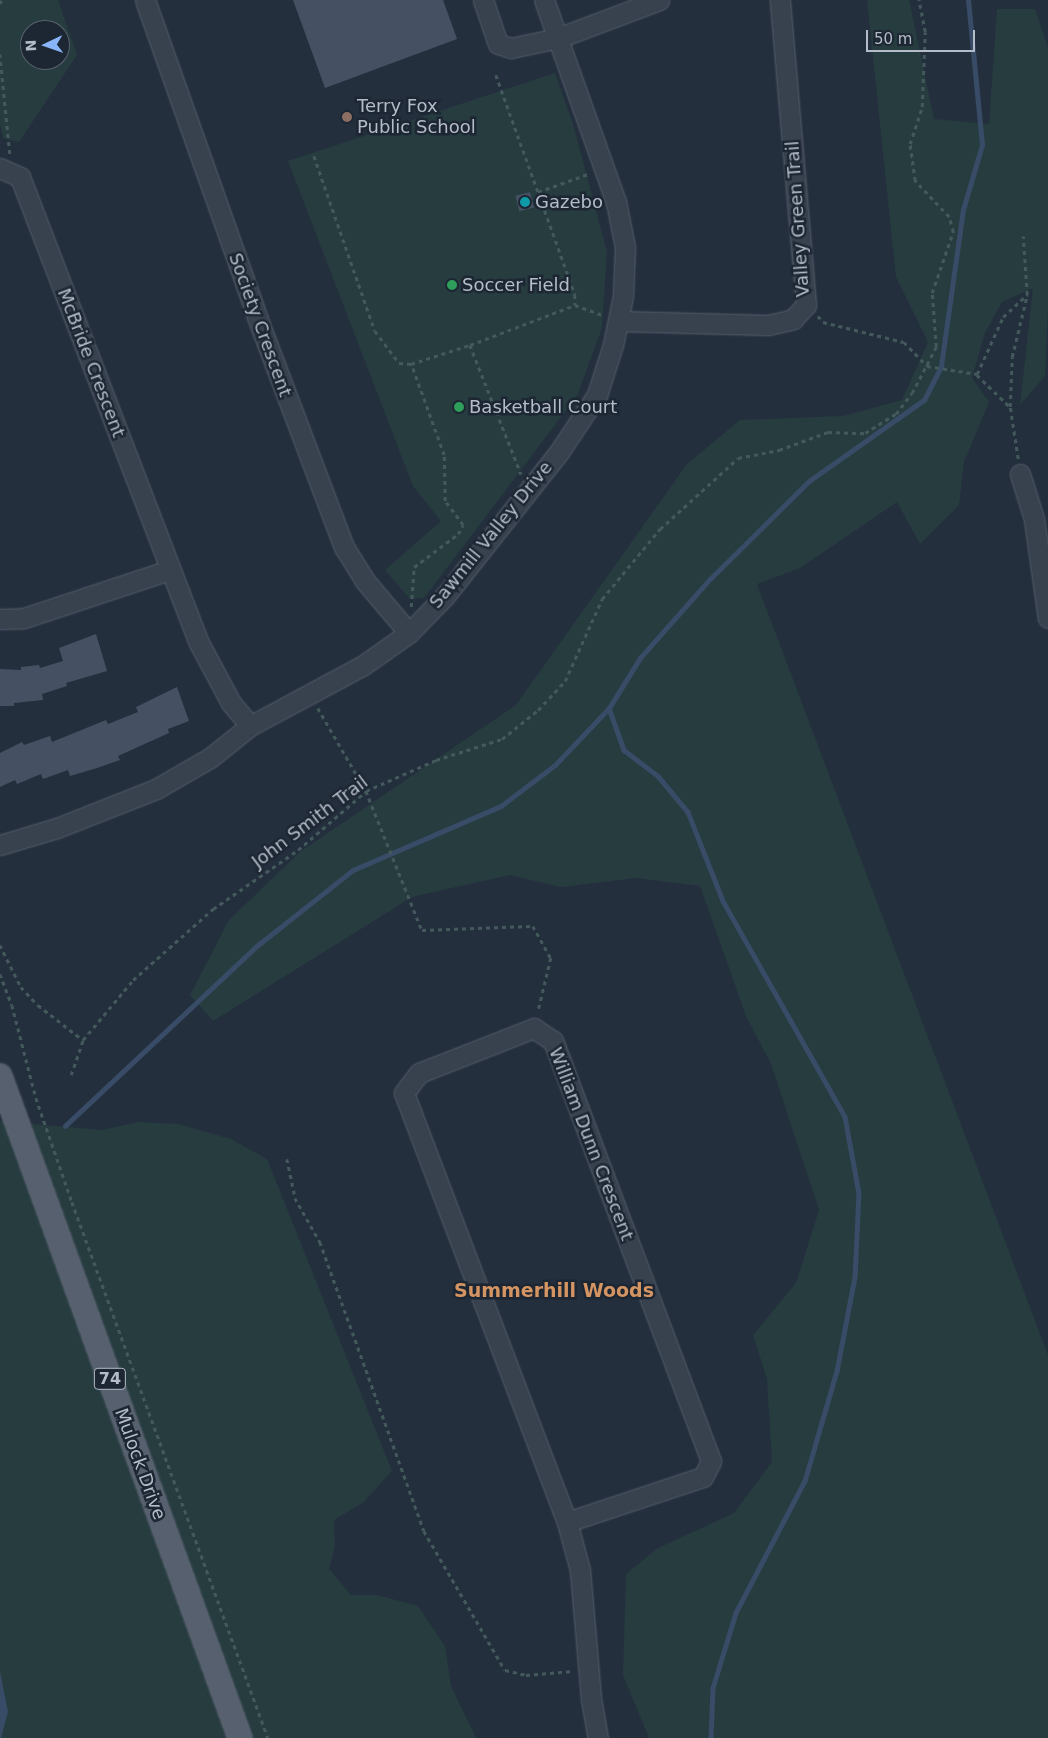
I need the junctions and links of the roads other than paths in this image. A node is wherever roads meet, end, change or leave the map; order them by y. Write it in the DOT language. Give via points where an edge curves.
graph roads {
  1 [pos="145,0"];
  2 [pos="483,0"];
  3 [pos="544,0"];
  4 [pos="659,0"];
  5 [pos="780,0"];
  6 [pos="558,38"];
  7 [pos="6,170"];
  8 [pos="618,321"];
  9 [pos="1020,474"];
  10 [pos="169,570"];
  11 [pos="1048,618"];
  12 [pos="0,619"];
  13 [pos="409,632"];
  14 [pos="250,726"];
  15 [pos="1,848"];
  16 [pos="0,1076"];
  17 [pos="567,1522"];
  18 [pos="240,1738"];
  19 [pos="598,1738"];
  1 -- 13 [label="street, Society Crescent" via="257,316 344,547 365,581"];
  2 -- 6 [label="street" via="498,44 511,48"];
  3 -- 6 [label="street, Sawmill Valley Drive"];
  4 -- 6 [label="street"];
  5 -- 8 [label="street, Valley Green Trail" via="806,305 793,318 768,325"];
  6 -- 8 [label="street, Sawmill Valley Drive" via="616,202 623,238 623,296"];
  7 -- 10 [label="street, McBride Crescent" via="20,177"];
  8 -- 13 [label="street, Sawmill Valley Drive" via="597,394 559,452 446,596"];
  9 -- 11 [label="street" via="1034,519"];
  10 -- 12 [label="street" via="24,618"];
  10 -- 14 [label="street, McBride Crescent" via="216,676"];
  13 -- 14 [label="street, Sawmill Valley Drive" via="362,666"];
  14 -- 15 [label="street, Sawmill Valley Drive" via="210,758 156,789"];
  16 -- 18 [label="main road, Mulock Drive / 74"];
  17 -- 17 [label="street, William Dunn Crescent" via="404,1093 419,1073 534,1028 553,1040 711,1461 703,1477"];
  17 -- 19 [label="street" via="580,1570 588,1670"];
}
